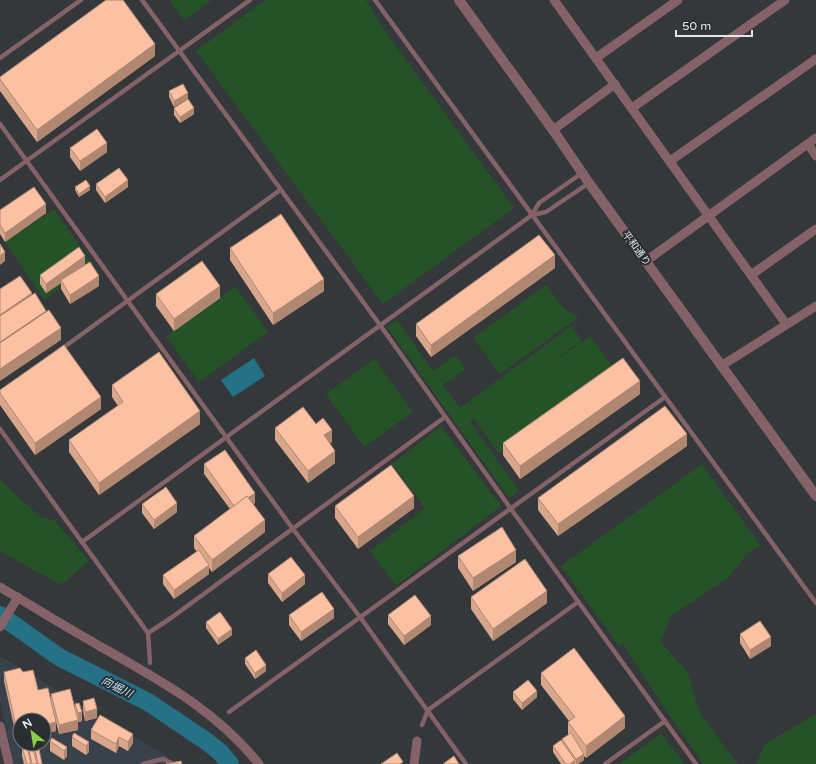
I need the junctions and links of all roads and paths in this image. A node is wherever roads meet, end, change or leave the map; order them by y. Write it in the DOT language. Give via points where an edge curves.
graph roads {
  1 [pos="81,0"];
  2 [pos="142,0"];
  3 [pos="250,0"];
  4 [pos="375,0"];
  5 [pos="459,0"];
  6 [pos="566,0"];
  7 [pos="678,0"];
  8 [pos="785,0"];
  9 [pos="556,3"];
  10 [pos="179,52"];
  11 [pos="0,58"];
  12 [pos="596,58"];
  13 [pos="816,59"];
  14 [pos="615,84"];
  15 [pos="632,108"];
  16 [pos="0,124"];
  17 [pos="552,130"];
  18 [pos="816,138"];
  19 [pos="808,144"];
  20 [pos="816,156"];
  21 [pos="26,161"];
  22 [pos="670,161"];
  23 [pos="582,173"];
  24 [pos="0,180"];
  25 [pos="589,183"];
  26 [pos="280,190"];
  27 [pos="532,215"];
  28 [pos="708,215"];
  29 [pos="816,230"];
  30 [pos="646,261"];
  31 [pos="751,275"];
  32 [pos="128,300"];
  33 [pos="816,307"];
  34 [pos="786,324"];
  35 [pos="380,325"];
  36 [pos="58,351"];
  37 [pos="721,366"];
  38 [pos="665,397"];
  39 [pos="445,418"];
  40 [pos="0,429"];
  41 [pos="226,437"];
  42 [pos="816,496"];
  43 [pos="511,509"];
  44 [pos="293,529"];
  45 [pos="82,542"];
  46 [pos="0,587"];
  47 [pos="16,601"];
  48 [pos="578,602"];
  49 [pos="816,603"];
  50 [pos="360,618"];
  51 [pos="0,627"];
  52 [pos="148,633"];
  53 [pos="150,664"];
  54 [pos="428,710"];
  55 [pos="229,712"];
  56 [pos="664,721"];
  57 [pos="422,725"];
  58 [pos="0,726"];
  59 [pos="417,741"];
  60 [pos="9,764"];
  61 [pos="143,764"];
  62 [pos="173,764"];
  63 [pos="259,764"];
  64 [pos="414,764"];
  65 [pos="466,764"];
  66 [pos="605,764"];
  67 [pos="696,764"];
  1 -- 11 [label="lane"];
  2 -- 10 [label="lane"];
  3 -- 10 [label="lane"];
  4 -- 27 [label="lane"];
  5 -- 17 [label="street, 平和通り"];
  6 -- 9 [label="street"];
  7 -- 12 [label="street"];
  8 -- 15 [label="street"];
  9 -- 12 [label="street"];
  10 -- 21 [label="lane"];
  10 -- 26 [label="lane"];
  12 -- 14 [label="street"];
  13 -- 22 [label="street"];
  14 -- 15 [label="street"];
  14 -- 17 [label="street"];
  15 -- 22 [label="street"];
  16 -- 21 [label="lane"];
  17 -- 23 [label="street, 平和通り"];
  18 -- 19 [label="street"];
  19 -- 20 [label="street"];
  19 -- 28 [label="street"];
  21 -- 24 [label="lane"];
  21 -- 32 [label="lane"];
  22 -- 28 [label="street"];
  23 -- 25 [label="street, 平和通り"];
  23 -- 27 [label="lane" via="539,203"];
  25 -- 27 [label="lane" via="546,212"];
  25 -- 30 [label="street, 平和通り"];
  26 -- 32 [label="lane"];
  26 -- 35 [label="lane"];
  27 -- 35 [label="lane"];
  27 -- 38 [label="lane"];
  28 -- 30 [label="street"];
  28 -- 31 [label="street"];
  29 -- 31 [label="street"];
  30 -- 37 [label="street, 平和通り"];
  31 -- 34 [label="street"];
  32 -- 36 [label="lane"];
  32 -- 41 [label="lane"];
  33 -- 34 [label="street"];
  34 -- 37 [label="street"];
  35 -- 39 [label="lane"];
  35 -- 41 [label="lane"];
  37 -- 42 [label="street, 平和通り"];
  38 -- 43 [label="lane"];
  38 -- 49 [label="lane"];
  39 -- 43 [label="lane"];
  39 -- 44 [label="lane"];
  40 -- 45 [label="lane"];
  41 -- 44 [label="lane"];
  41 -- 45 [label="lane"];
  43 -- 48 [label="lane"];
  43 -- 50 [label="lane"];
  44 -- 50 [label="lane"];
  44 -- 52 [label="lane"];
  45 -- 52 [label="lane"];
  46 -- 47 [label="street"];
  47 -- 51 [label="street"];
  47 -- 63 [label="street" via="172,687 205,710"];
  48 -- 54 [label="lane"];
  48 -- 56 [label="lane"];
  50 -- 54 [label="lane"];
  50 -- 55 [label="lane"];
  52 -- 53 [label="lane"];
  54 -- 57 [label="lane"];
  54 -- 65 [label="lane"];
  56 -- 66 [label="lane"];
  56 -- 67 [label="lane"];
  58 -- 60 [label="street"];
  59 -- 64 [label="street"];
  61 -- 62 [label="lane" via="163,760"];
}
